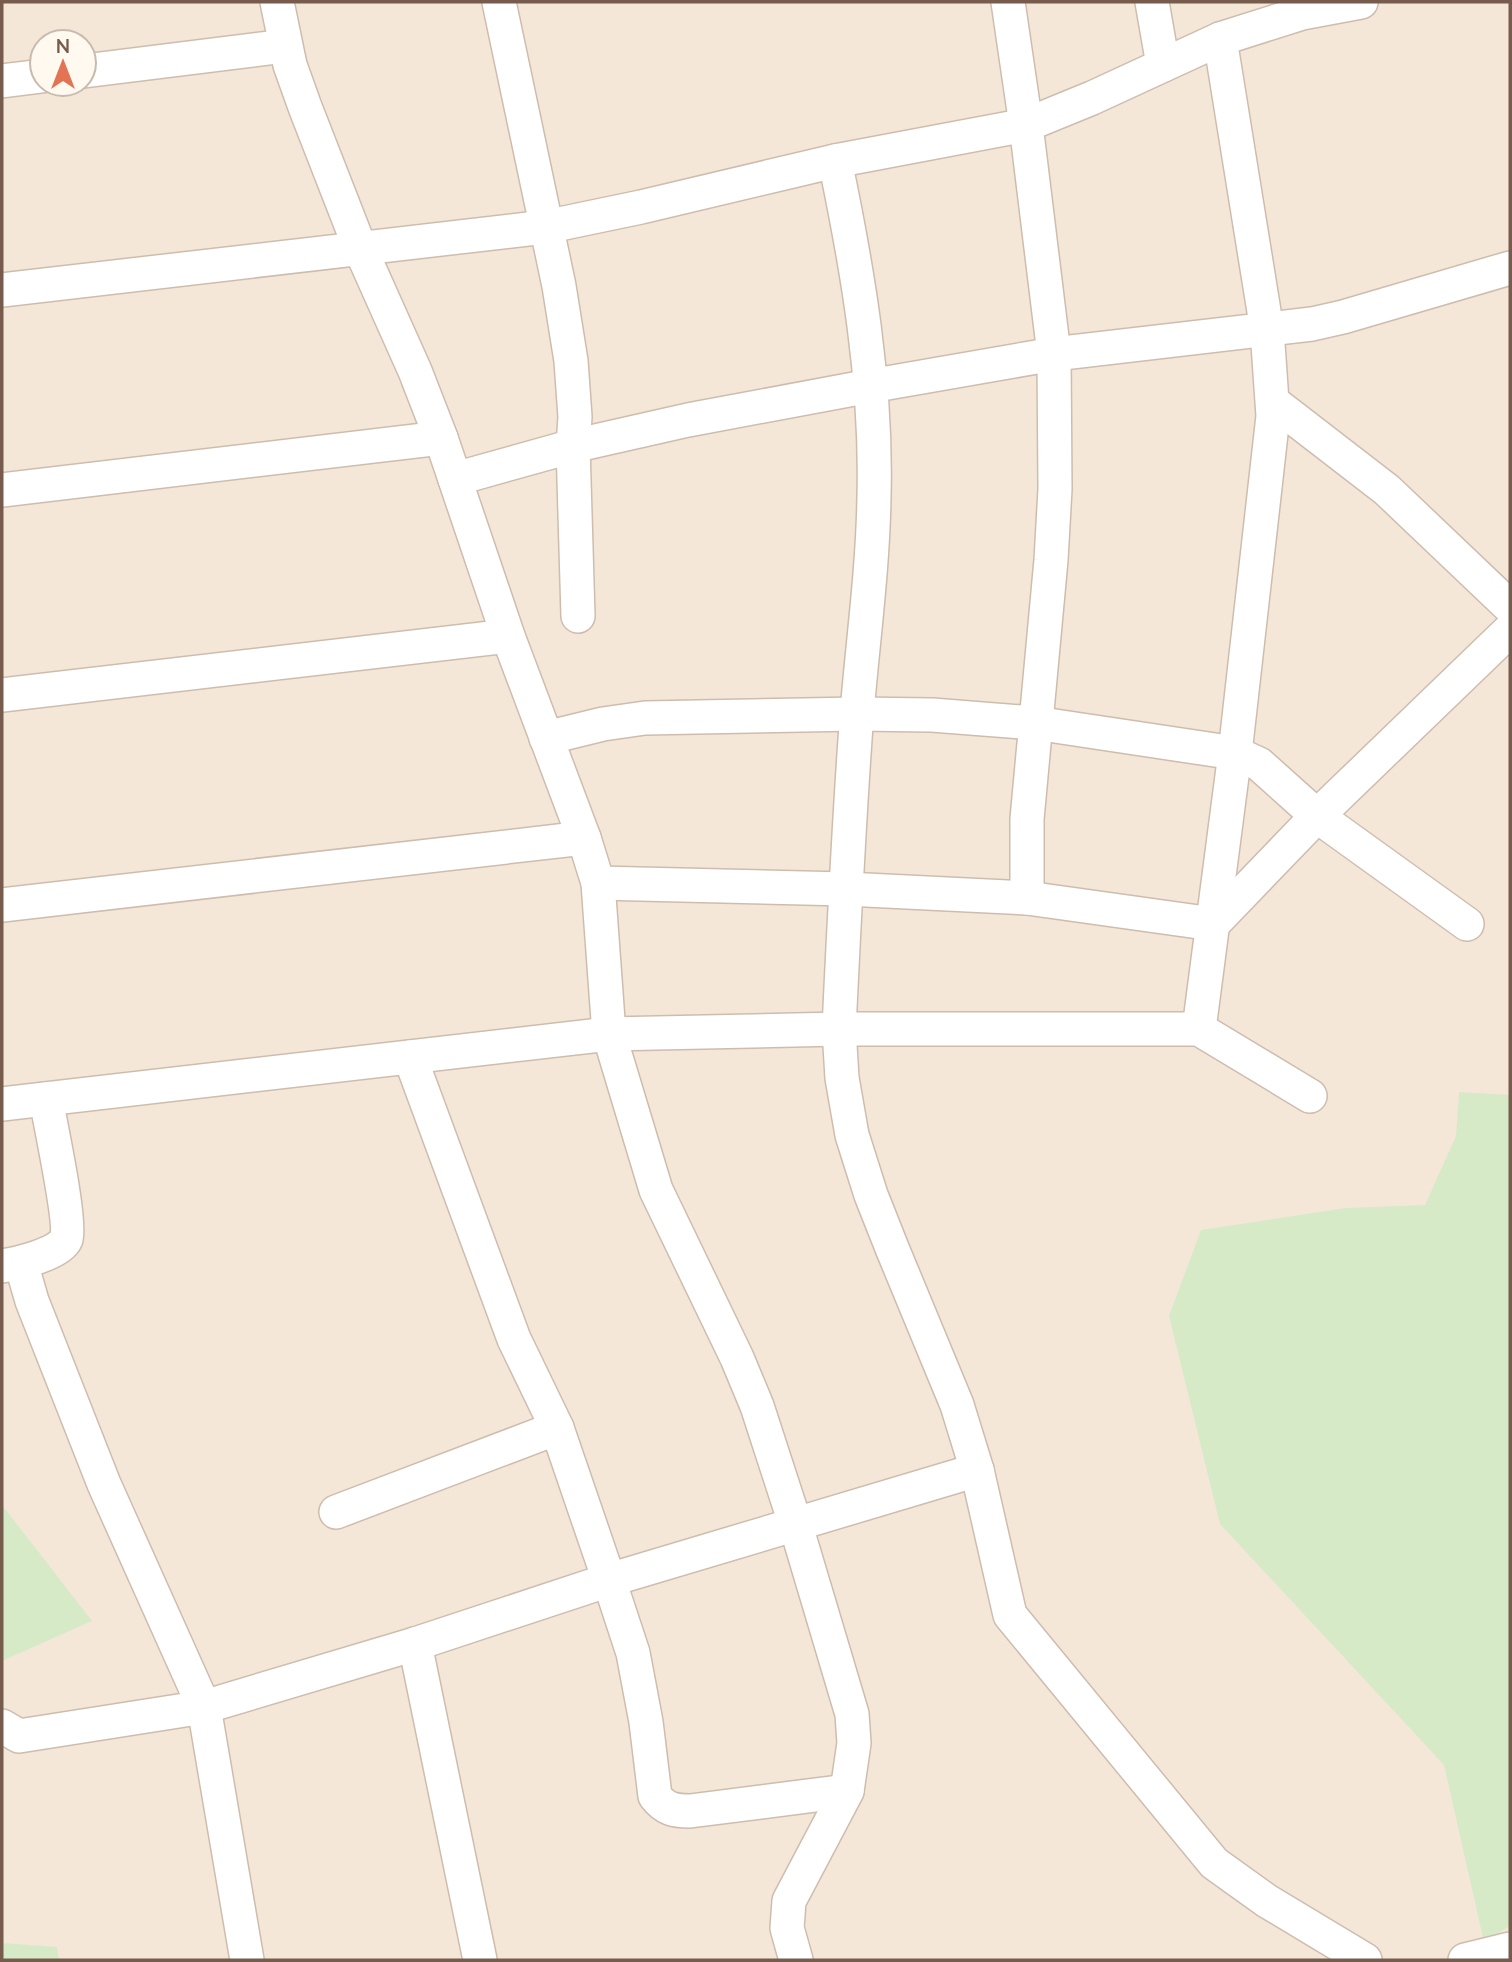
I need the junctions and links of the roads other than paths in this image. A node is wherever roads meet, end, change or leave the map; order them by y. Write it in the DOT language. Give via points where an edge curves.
graph roads {
  1 [pos="277,2"];
  2 [pos="499,2"];
  3 [pos="1008,2"];
  4 [pos="1152,2"];
  5 [pos="1362,2"];
  6 [pos="1220,39"];
  7 [pos="285,46"];
  8 [pos="1163,65"];
  9 [pos="98,69"];
  10 [pos="28,78"];
  11 [pos="2,81"];
  12 [pos="1026,125"];
  13 [pos="835,161"];
  14 [pos="545,227"];
  15 [pos="360,248"];
  16 [pos="1510,268"];
  17 [pos="2,290"];
  18 [pos="1267,330"];
  19 [pos="1054,354"];
  20 [pos="870,386"];
  21 [pos="1273,401"];
  22 [pos="441,438"];
  23 [pos="573,446"];
  24 [pos="455,480"];
  25 [pos="2,490"];
  26 [pos="1510,607"];
  27 [pos="578,616"];
  28 [pos="1510,630"];
  29 [pos="508,636"];
  30 [pos="2,695"];
  31 [pos="857,714"];
  32 [pos="1035,723"];
  33 [pos="546,738"];
  34 [pos="1235,753"];
  35 [pos="1317,816"];
  36 [pos="584,838"];
  37 [pos="598,883"];
  38 [pos="846,889"];
  39 [pos="1027,898"];
  40 [pos="2,905"];
  41 [pos="1213,924"];
  42 [pos="1467,924"];
  43 [pos="839,1029"];
  44 [pos="1199,1029"];
  45 [pos="609,1034"];
  46 [pos="410,1057"];
  47 [pos="1310,1096"];
  48 [pos="46,1099"];
  49 [pos="2,1104"];
  50 [pos="12,1265"];
  51 [pos="557,1428"];
  52 [pos="977,1471"];
  53 [pos="336,1512"];
  54 [pos="796,1526"];
  55 [pos="610,1580"];
  56 [pos="415,1644"];
  57 [pos="204,1707"];
  58 [pos="2,1726"];
  59 [pos="847,1790"];
  60 [pos="1510,1949"];
  61 [pos="247,1960"];
  62 [pos="480,1960"];
  63 [pos="796,1960"];
  64 [pos="1365,1960"];
  65 [pos="1465,1960"];
  1 -- 7 [label="street"];
  2 -- 14 [label="street"];
  3 -- 12 [label="street"];
  4 -- 8 [label="street"];
  5 -- 6 [label="street" via="1302,13"];
  6 -- 8 [label="street"];
  6 -- 18 [label="street"];
  7 -- 9 [label="street"];
  7 -- 15 [label="street"];
  8 -- 12 [label="street"];
  10 -- 11 [label="street"];
  12 -- 13 [label="street"];
  12 -- 19 [label="street"];
  13 -- 14 [label="street"];
  13 -- 20 [label="street" via="859,284"];
  14 -- 15 [label="street"];
  14 -- 23 [label="street" via="571,361"];
  15 -- 17 [label="street"];
  15 -- 22 [label="street"];
  16 -- 18 [label="street" via="1343,317"];
  18 -- 19 [label="street"];
  18 -- 21 [label="street"];
  19 -- 20 [label="street"];
  19 -- 32 [label="street" via="1054,513"];
  20 -- 23 [label="street"];
  20 -- 31 [label="street" via="874,495"];
  21 -- 26 [label="street" via="1387,490"];
  21 -- 34 [label="street"];
  22 -- 24 [label="street"];
  22 -- 25 [label="street"];
  23 -- 24 [label="street"];
  23 -- 27 [label="street"];
  24 -- 29 [label="street"];
  28 -- 35 [label="street"];
  29 -- 30 [label="street"];
  29 -- 33 [label="street"];
  31 -- 32 [label="street"];
  31 -- 33 [label="street" via="645,718"];
  31 -- 38 [label="street"];
  32 -- 34 [label="street"];
  32 -- 39 [label="street" via="1027,819"];
  33 -- 36 [label="street"];
  34 -- 35 [label="street" via="1259,764"];
  34 -- 41 [label="street"];
  35 -- 41 [label="street"];
  35 -- 42 [label="street"];
  36 -- 37 [label="street"];
  36 -- 40 [label="street"];
  37 -- 38 [label="street"];
  37 -- 45 [label="street"];
  38 -- 39 [label="street"];
  38 -- 43 [label="street"];
  39 -- 41 [label="street"];
  41 -- 44 [label="street"];
  43 -- 44 [label="street"];
  43 -- 45 [label="street"];
  43 -- 52 [label="street" via="852,1135 884,1227 957,1405"];
  44 -- 47 [label="street"];
  45 -- 46 [label="street"];
  45 -- 54 [label="street" via="656,1190 757,1406"];
  46 -- 48 [label="street"];
  46 -- 51 [label="street" via="514,1339"];
  48 -- 49 [label="street"];
  48 -- 50 [label="street" via="66,1238 61,1246"];
  50 -- 57 [label="street" via="32,1301 104,1484"];
  51 -- 53 [label="street"];
  51 -- 55 [label="street"];
  52 -- 54 [label="street"];
  52 -- 64 [label="street" via="1010,1615 1214,1863"];
  54 -- 55 [label="street"];
  54 -- 59 [label="street" via="852,1714 854,1743"];
  55 -- 56 [label="street"];
  55 -- 59 [label="street" via="633,1653 655,1796 662,1806 690,1811"];
  56 -- 57 [label="street"];
  56 -- 62 [label="street"];
  57 -- 58 [label="street" via="19,1736"];
  57 -- 61 [label="street"];
  59 -- 63 [label="street" via="789,1900 787,1928"];
  60 -- 65 [label="street"];
}
